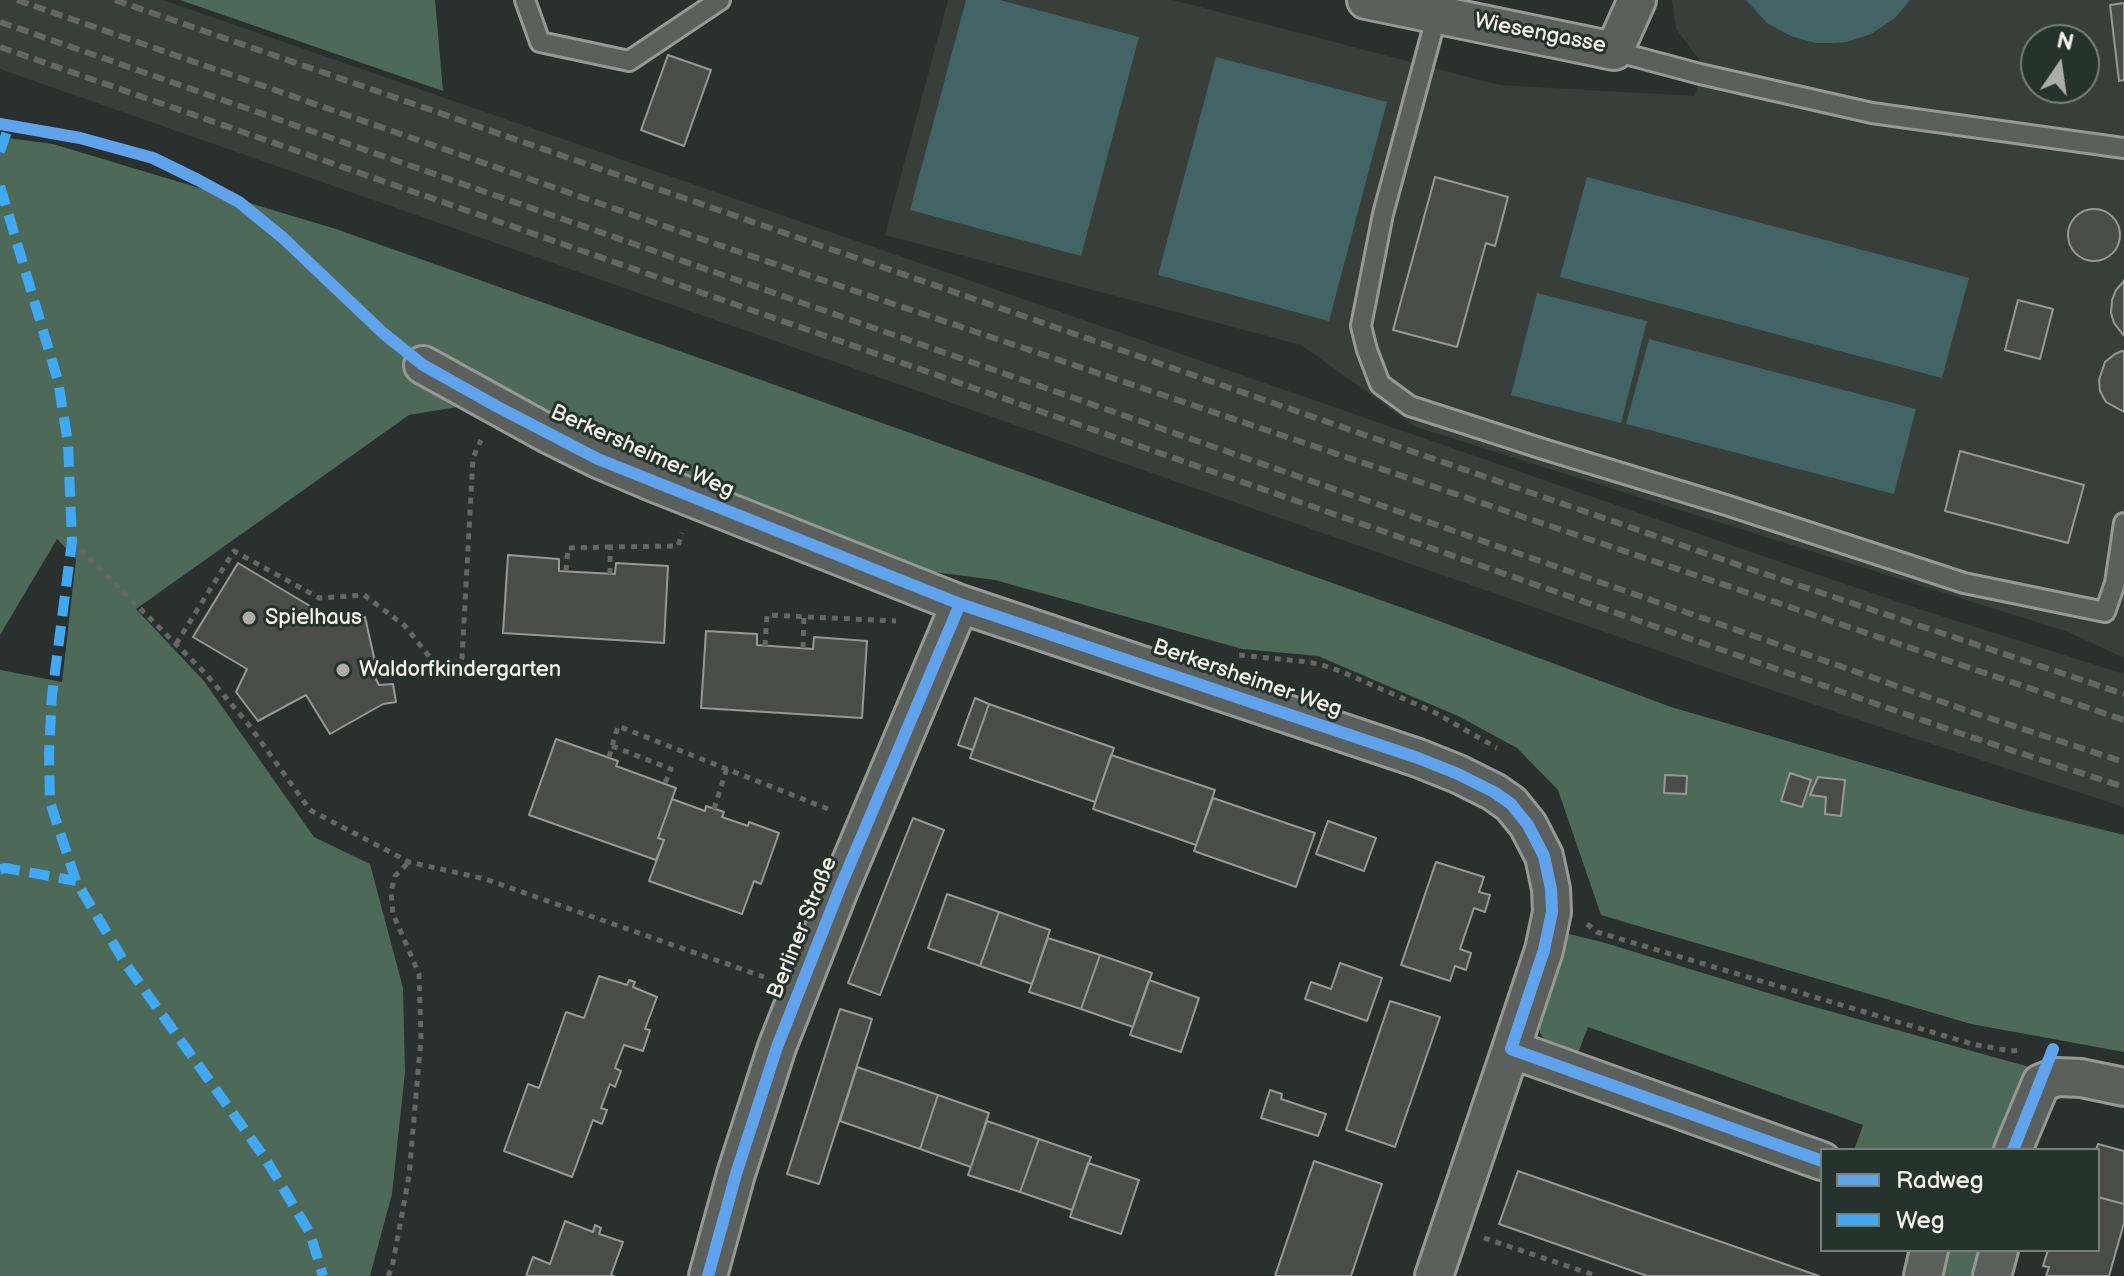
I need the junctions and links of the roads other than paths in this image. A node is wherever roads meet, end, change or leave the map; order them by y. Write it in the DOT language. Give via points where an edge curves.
graph roads {
  1 [pos="525,0"];
  2 [pos="720,0"];
  3 [pos="1366,0"];
  4 [pos="1637,0"];
  5 [pos="1437,14"];
  6 [pos="1614,51"];
  7 [pos="2124,148"];
  8 [pos="423,365"];
  9 [pos="2124,523"];
  10 [pos="960,604"];
  11 [pos="1511,1049"];
  12 [pos="2124,1087"];
  13 [pos="2014,1148"];
  14 [pos="1820,1160"];
  15 [pos="1929,1252"];
  16 [pos="1998,1252"];
  17 [pos="708,1276"];
  18 [pos="1434,1276"];
  19 [pos="1923,1276"];
  20 [pos="1992,1276"];
  1 -- 2 [label="lane" via="540,42 629,61"];
  3 -- 5 [label="street, Wiesengasse"];
  4 -- 6 [label="street, Wiesengasse"];
  5 -- 6 [label="street, Wiesengasse"];
  5 -- 9 [label="lane" via="1383,214 1361,326 1380,384 1410,406 1964,583 2105,612"];
  6 -- 7 [label="lane" via="1872,113"];
  8 -- 10 [label="street, Berkersheimer Weg" via="598,459"];
  10 -- 11 [label="street, Berkersheimer Weg" via="1418,758 1511,804 1544,856 1552,912"];
  10 -- 17 [label="street, Berliner Straße" via="777,1047"];
  11 -- 14 [label="street"];
  11 -- 18 [label="street, Berkersheimer Weg"];
  12 -- 13 [label="street" via="2069,1077 2041,1083"];
  15 -- 19 [label="street"];
  16 -- 20 [label="street"];
}
